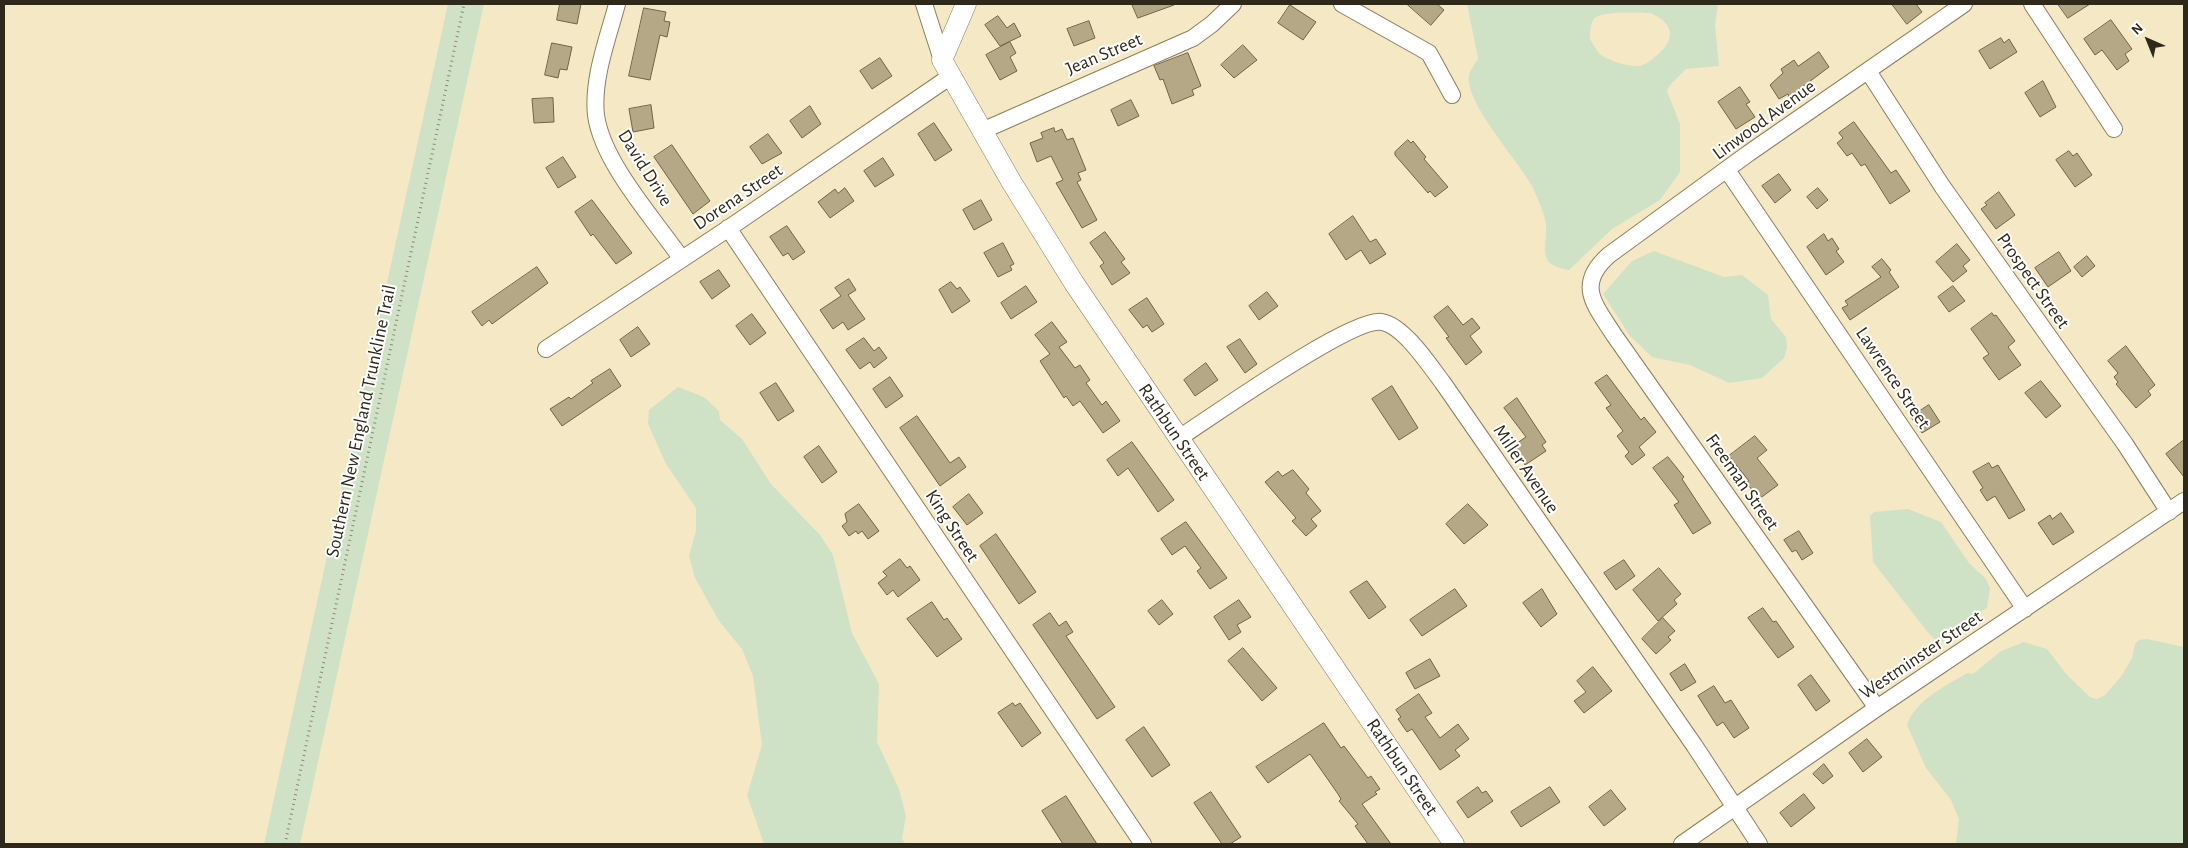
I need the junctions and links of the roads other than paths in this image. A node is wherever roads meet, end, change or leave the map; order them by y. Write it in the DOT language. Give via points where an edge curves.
graph roads {
  1 [pos="617,4"];
  2 [pos="924,4"];
  3 [pos="966,4"];
  4 [pos="1232,4"];
  5 [pos="1342,4"];
  6 [pos="1964,4"];
  7 [pos="2032,4"];
  8 [pos="946,68"];
  9 [pos="1868,71"];
  10 [pos="1452,95"];
  11 [pos="2114,129"];
  12 [pos="984,130"];
  13 [pos="1727,170"];
  14 [pos="728,228"];
  15 [pos="681,258"];
  16 [pos="1593,274"];
  17 [pos="546,349"];
  18 [pos="1179,438"];
  19 [pos="2184,501"];
  20 [pos="2169,512"];
  21 [pos="2025,609"];
  22 [pos="1877,708"];
  23 [pos="1736,808"];
  24 [pos="1143,844"];
  25 [pos="1454,844"];
  26 [pos="1682,844"];
  27 [pos="1759,844"];
  1 -- 15 [label="street, David Drive" via="597,92 596,114 600,131 608,154"];
  2 -- 8 [label="street, Rathbun Street"];
  3 -- 8 [label="street"];
  4 -- 12 [label="street, Jean Street" via="1193,38"];
  5 -- 10 [label="street" via="1429,53"];
  6 -- 9 [label="street, Linwood Avenue"];
  7 -- 11 [label="street"];
  8 -- 12 [label="street, Rathbun Street"];
  8 -- 14 [label="street, Dorena Street"];
  9 -- 13 [label="street, Linwood Avenue"];
  9 -- 20 [label="street, Prospect Street" via="1942,186 2125,444"];
  12 -- 18 [label="street, Rathbun Street" via="1012,183 1074,284"];
  13 -- 16 [label="street, Linwood Avenue" via="1609,256"];
  13 -- 21 [label="street, Lawrence Street"];
  14 -- 15 [label="street, Dorena Street"];
  14 -- 24 [label="street, King Street"];
  15 -- 17 [label="street, Dorena Street"];
  16 -- 22 [label="street, Freeman Street" via="1591,297 1599,312"];
  18 -- 23 [label="street, Miller Avenue" via="1286,367 1357,328 1371,322 1383,322 1395,328 1420,352 1443,383"];
  18 -- 25 [label="street, Rathbun Street"];
  19 -- 20 [label="street, Westminster Street"];
  20 -- 21 [label="street, Westminster Street"];
  21 -- 22 [label="street, Westminster Street"];
  22 -- 23 [label="street, Westminster Street"];
  23 -- 26 [label="street, Westminster Street"];
  23 -- 27 [label="street, Miller Avenue"];
}
